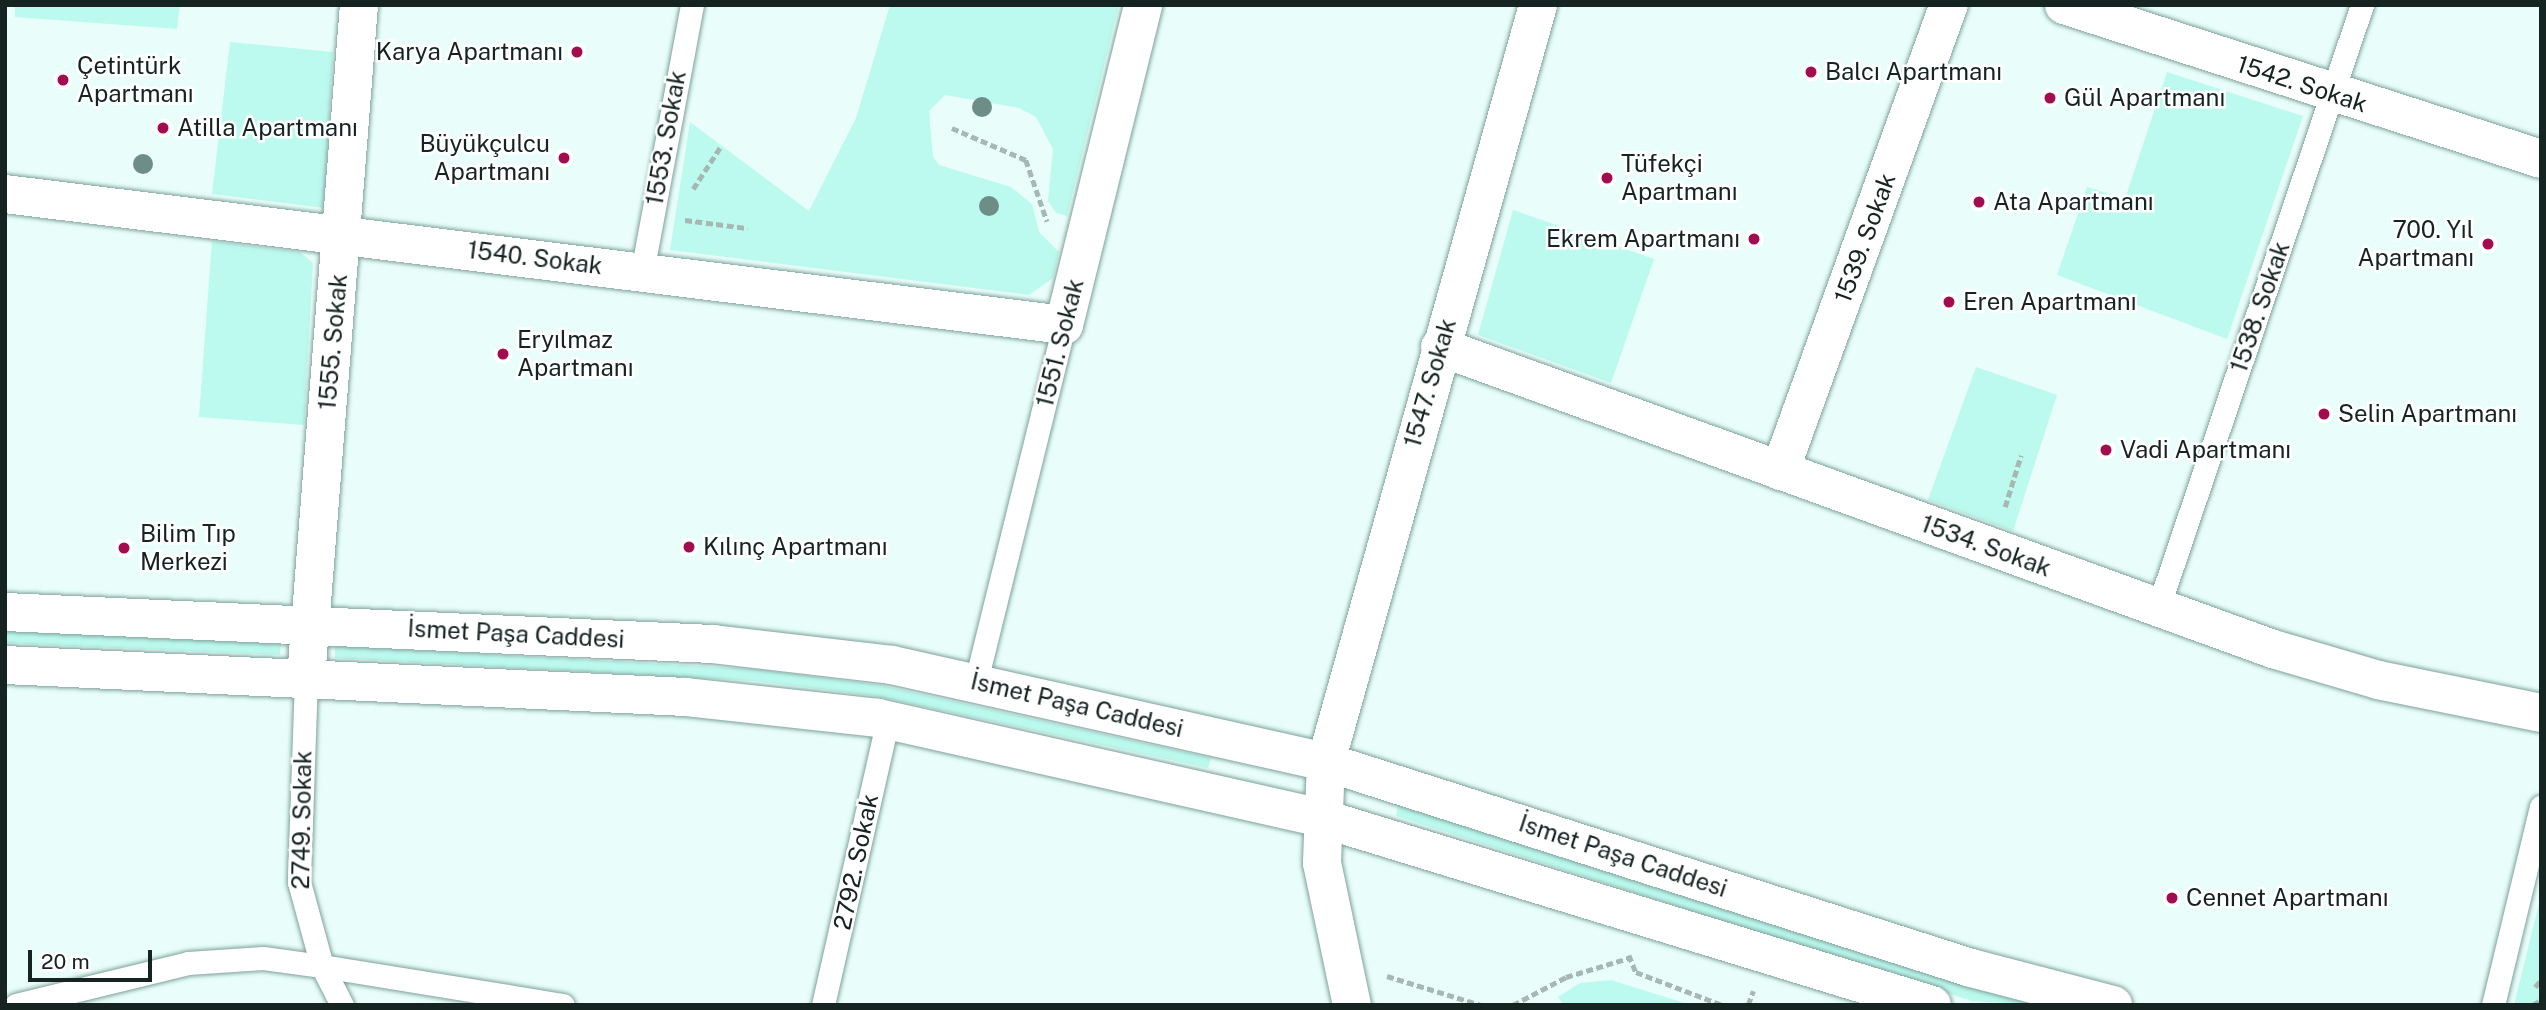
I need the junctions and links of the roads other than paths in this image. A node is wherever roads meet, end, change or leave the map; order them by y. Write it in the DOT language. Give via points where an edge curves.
graph roads {
  1 [pos="359,5"];
  2 [pos="692,5"];
  3 [pos="1143,5"];
  4 [pos="1538,5"];
  5 [pos="1949,5"];
  6 [pos="2064,5"];
  7 [pos="2362,5"];
  8 [pos="2332,94"];
  9 [pos="2541,159"];
  10 [pos="5,194"];
  11 [pos="341,234"];
  12 [pos="642,272"];
  13 [pos="1064,325"];
  14 [pos="1440,347"];
  15 [pos="1780,471"];
  16 [pos="2158,608"];
  17 [pos="5,612"];
  18 [pos="310,624"];
  19 [pos="5,665"];
  20 [pos="306,678"];
  21 [pos="976,681"];
  22 [pos="2541,713"];
  23 [pos="888,719"];
  24 [pos="1326,762"];
  25 [pos="2541,807"];
  26 [pos="1321,818"];
  27 [pos="322,966"];
  28 [pos="16,1005"];
  29 [pos="342,1005"];
  30 [pos="563,1005"];
  31 [pos="823,1005"];
  32 [pos="1352,1005"];
  33 [pos="1931,1005"];
  34 [pos="2113,1005"];
  35 [pos="2493,1005"];
  1 -- 11 [label="street, 1555. Sokak"];
  2 -- 12 [label="lane, 1553. Sokak"];
  3 -- 13 [label="street, 1551. Sokak"];
  4 -- 14 [label="street, 1547. Sokak"];
  5 -- 15 [label="street, 1539. Sokak"];
  6 -- 8 [label="street, 1542. Sokak"];
  7 -- 8 [label="lane, 1538. Sokak"];
  8 -- 9 [label="street, 1542. Sokak"];
  8 -- 16 [label="lane, 1538. Sokak"];
  10 -- 11 [label="street, 1540. Sokak"];
  11 -- 12 [label="street, 1540. Sokak"];
  11 -- 18 [label="street, 1555. Sokak"];
  12 -- 13 [label="street, 1540. Sokak"];
  13 -- 21 [label="lane, 1551. Sokak"];
  14 -- 15 [label="street, 1534. Sokak"];
  14 -- 24 [label="street, 1547. Sokak"];
  15 -- 16 [label="street, 1534. Sokak"];
  16 -- 22 [label="street, 1534. Sokak" via="2334,668"];
  17 -- 18 [label="street, İsmet Paşa Caddesi"];
  18 -- 20 [label="street, 1555. Sokak"];
  18 -- 21 [label="street, İsmet Paşa Caddesi" via="713,644 797,652"];
  19 -- 20 [label="street, İsmet Paşa Caddesi"];
  20 -- 23 [label="street, İsmet Paşa Caddesi" via="685,697"];
  20 -- 27 [label="lane, 2749. Sokak" via="299,882"];
  21 -- 24 [label="street, İsmet Paşa Caddesi"];
  23 -- 26 [label="street, İsmet Paşa Caddesi"];
  23 -- 31 [label="lane, 2792. Sokak"];
  24 -- 26 [label="street, 1547. Sokak"];
  24 -- 34 [label="street, İsmet Paşa Caddesi" via="1981,971"];
  25 -- 35 [label="lane"];
  26 -- 32 [label="street, 1547. Sokak" via="1326,892"];
  26 -- 33 [label="street, İsmet Paşa Caddesi"];
  27 -- 28 [label="lane" via="263,958 188,963"];
  27 -- 29 [label="lane, 2749. Sokak"];
  27 -- 30 [label="lane"];
}
